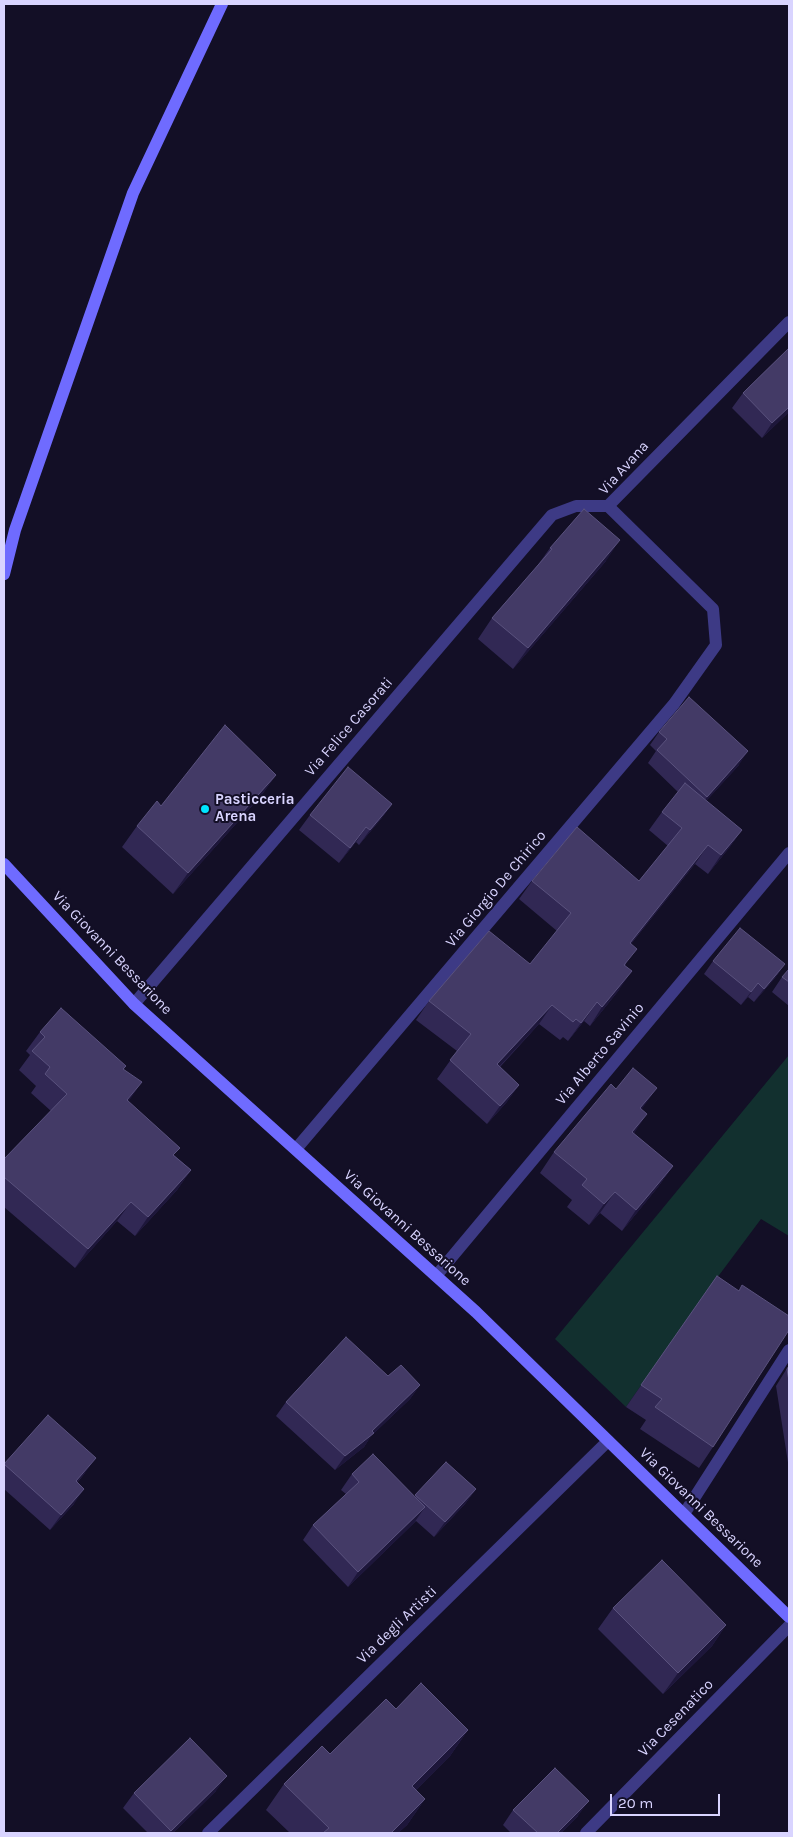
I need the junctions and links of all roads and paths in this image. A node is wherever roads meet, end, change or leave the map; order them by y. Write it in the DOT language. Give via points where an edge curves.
graph roads {
  1 [pos="222,4"];
  2 [pos="789,322"];
  3 [pos="608,506"];
  4 [pos="4,574"];
  5 [pos="716,645"];
  6 [pos="789,853"];
  7 [pos="4,864"];
  8 [pos="134,1004"];
  9 [pos="296,1149"];
  10 [pos="436,1276"];
  11 [pos="789,1350"];
  12 [pos="608,1441"];
  13 [pos="684,1514"];
  14 [pos="789,1617"];
  15 [pos="789,1626"];
  16 [pos="208,1833"];
  17 [pos="586,1833"];
  1 -- 4 [label="street" via="133,193 15,530"];
  2 -- 3 [label="street, Via Avana"];
  3 -- 5 [label="street, Via Avana" via="713,608"];
  3 -- 8 [label="street, Via Felice Casorati" via="576,506 552,515"];
  5 -- 9 [label="street, Via Giorgio De Chirico" via="674,704"];
  6 -- 10 [label="street, Via Alberto Savinio"];
  7 -- 8 [label="street, Via Giovanni Bessarione"];
  8 -- 9 [label="street, Via Giovanni Bessarione"];
  9 -- 10 [label="street, Via Giovanni Bessarione"];
  10 -- 12 [label="street, Via Giovanni Bessarione"];
  11 -- 13 [label="street"];
  12 -- 13 [label="street, Via Giovanni Bessarione"];
  12 -- 16 [label="street, Via degli Artisti"];
  13 -- 14 [label="street, Via Giovanni Bessarione"];
  15 -- 17 [label="street, Via Cesenatico"];
}
